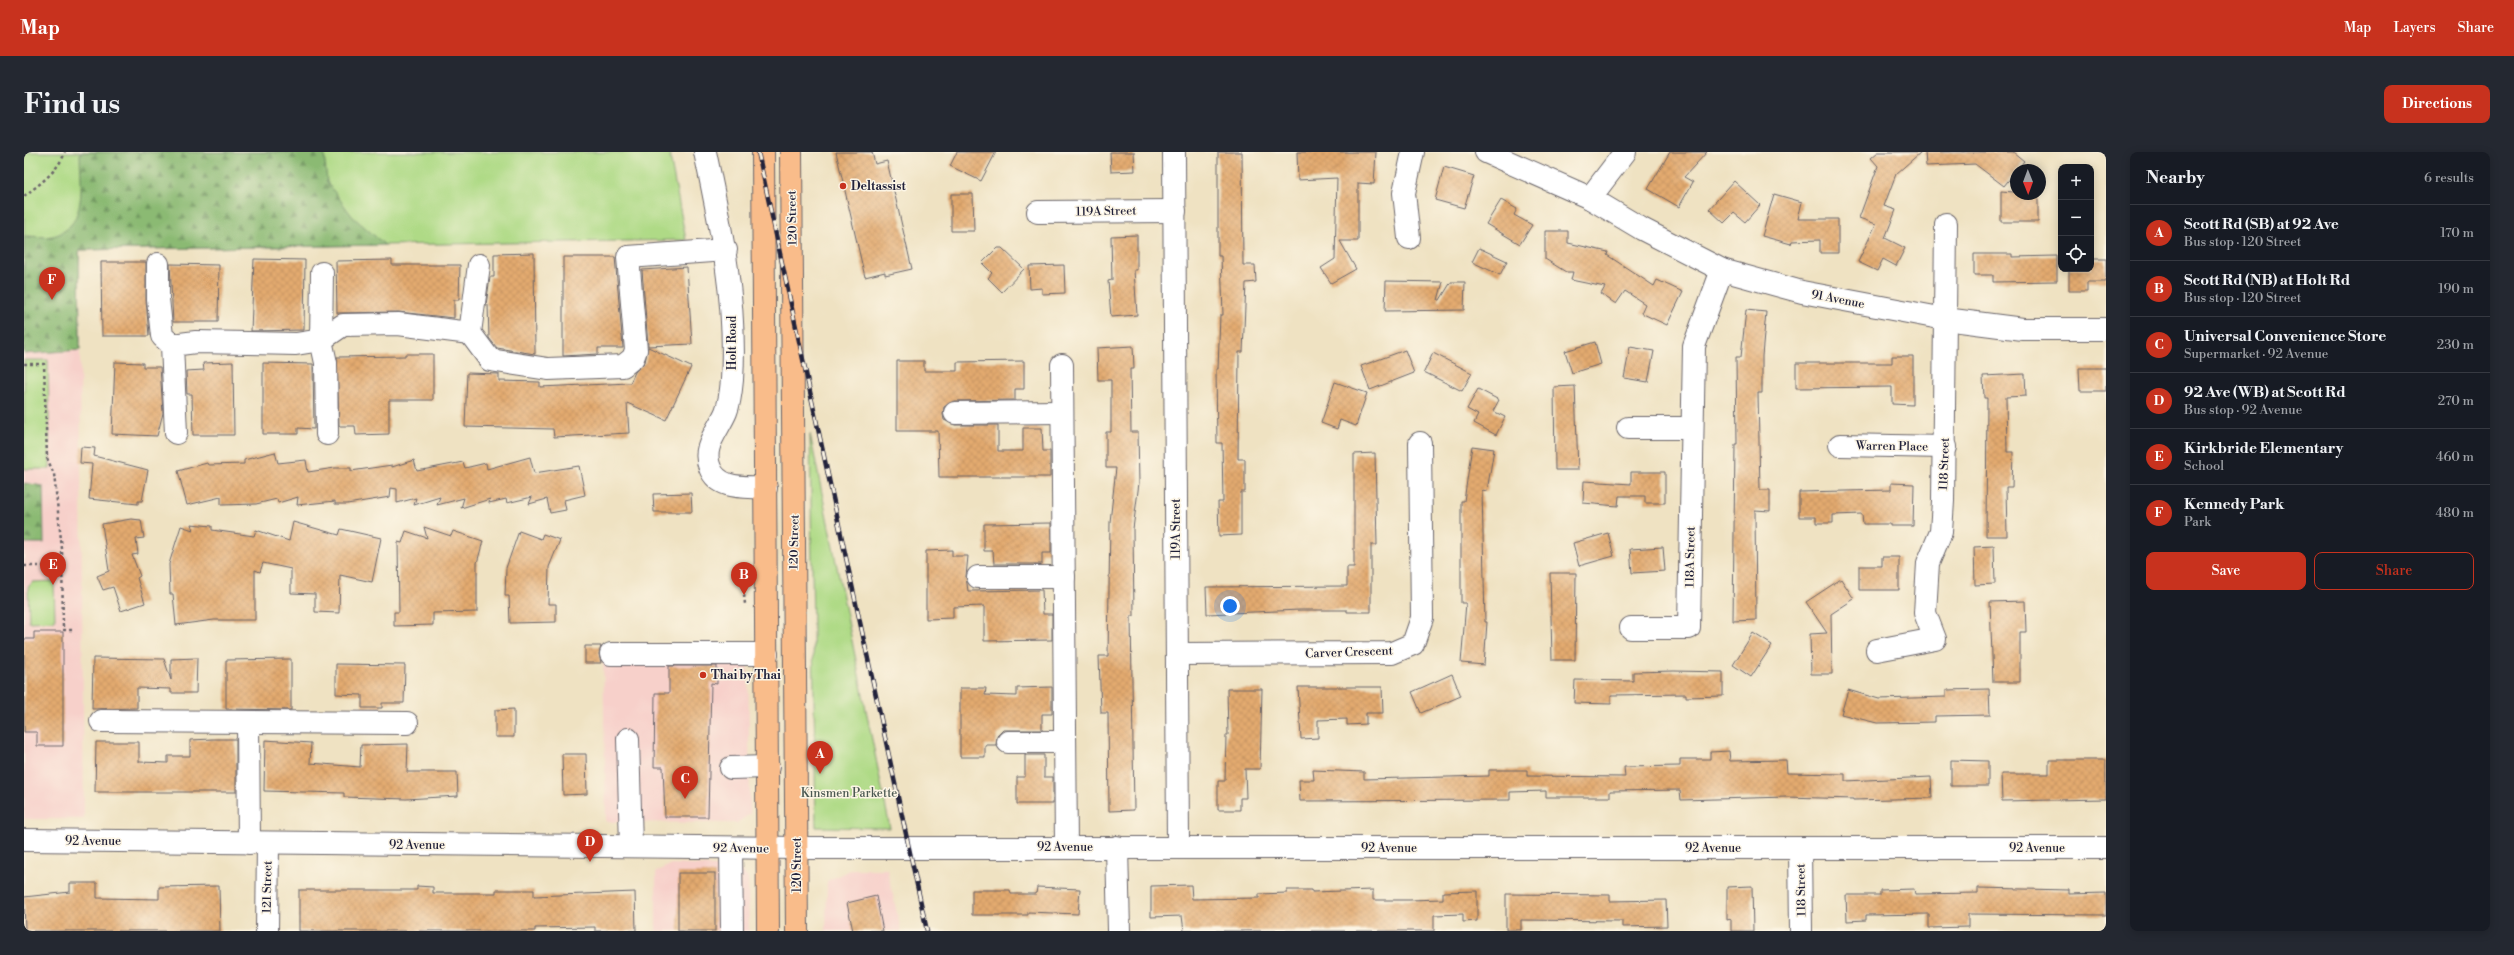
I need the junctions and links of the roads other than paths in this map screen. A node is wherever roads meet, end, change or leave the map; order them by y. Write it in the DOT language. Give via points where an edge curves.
graph roads {
  1 [pos="704,152"];
  2 [pos="763,152"];
  3 [pos="791,152"];
  4 [pos="1174,152"];
  5 [pos="1413,152"];
  6 [pos="1486,152"];
  7 [pos="1625,152"];
  8 [pos="1590,198"];
  9 [pos="1175,211"];
  10 [pos="1038,212"];
  11 [pos="1946,224"];
  12 [pos="1409,238"];
  13 [pos="726,250"];
  14 [pos="158,264"];
  15 [pos="479,265"];
  16 [pos="1722,270"];
  17 [pos="322,273"];
  18 [pos="1945,319"];
  19 [pos="2106,329"];
  20 [pos="470,333"];
  21 [pos="321,340"];
  22 [pos="172,345"];
  23 [pos="1062,365"];
  24 [pos="1062,412"];
  25 [pos="955,413"];
  26 [pos="1628,428"];
  27 [pos="1692,428"];
  28 [pos="176,433"];
  29 [pos="327,434"];
  30 [pos="1420,443"];
  31 [pos="1840,445"];
  32 [pos="1945,447"];
  33 [pos="766,488"];
  34 [pos="794,489"];
  35 [pos="978,577"];
  36 [pos="1064,577"];
  37 [pos="1631,628"];
  38 [pos="1876,650"];
  39 [pos="612,654"];
  40 [pos="767,654"];
  41 [pos="1177,654"];
  42 [pos="101,721"];
  43 [pos="248,722"];
  44 [pos="408,723"];
  45 [pos="628,739"];
  46 [pos="1008,742"];
  47 [pos="1065,742"];
  48 [pos="768,767"];
  49 [pos="731,768"];
  50 [pos="24,840"];
  51 [pos="258,844"];
  52 [pos="630,846"];
  53 [pos="1066,847"];
  54 [pos="1117,847"];
  55 [pos="1178,847"];
  56 [pos="731,848"];
  57 [pos="766,848"];
  58 [pos="797,848"];
  59 [pos="1800,848"];
  60 [pos="2106,848"];
  61 [pos="266,931"];
  62 [pos="732,931"];
  63 [pos="768,931"];
  64 [pos="797,931"];
  65 [pos="1119,931"];
  66 [pos="1801,931"];
  1 -- 13 [label="street, Holt Road"];
  2 -- 33 [label="main road"];
  3 -- 34 [label="main road, 120 Street"];
  4 -- 9 [label="street, 119A Street"];
  5 -- 12 [label="street" via="1404,193"];
  6 -- 8 [label="street, 91 Avenue"];
  7 -- 8 [label="street"];
  8 -- 16 [label="street, 91 Avenue" via="1642,229"];
  9 -- 10 [label="street, 119A Street"];
  9 -- 41 [label="street, 119A Street"];
  11 -- 18 [label="street, 118 Street"];
  13 -- 20 [label="street" via="628,257 636,350 633,358 623,366 548,369 490,360"];
  13 -- 33 [label="street, Holt Road" via="732,303 732,381 725,414 708,449 708,462 715,477 724,483"];
  14 -- 22 [label="street" via="162,336"];
  15 -- 20 [label="street"];
  16 -- 18 [label="street, 91 Avenue" via="1802,292"];
  16 -- 27 [label="street, 118A Street" via="1694,346"];
  17 -- 21 [label="street"];
  18 -- 19 [label="street, 91 Avenue" via="2023,329"];
  18 -- 32 [label="street, 118 Street"];
  20 -- 21 [label="street" via="398,324 343,325"];
  21 -- 22 [label="street" via="296,344 196,342"];
  21 -- 29 [label="street" via="326,364"];
  22 -- 28 [label="street"];
  23 -- 24 [label="street"];
  24 -- 25 [label="street"];
  24 -- 36 [label="street"];
  26 -- 27 [label="street"];
  27 -- 37 [label="street, 118A Street" via="1689,628"];
  30 -- 41 [label="street, Carver Crescent" via="1422,618 1413,644 1392,653"];
  31 -- 32 [label="street, Warren Place"];
  32 -- 38 [label="street, 118 Street" via="1941,532 1928,563 1925,613 1935,639"];
  33 -- 34 [label="main road"];
  33 -- 40 [label="main road"];
  34 -- 58 [label="main road, 120 Street"];
  35 -- 36 [label="street"];
  36 -- 47 [label="street"];
  39 -- 40 [label="street"];
  40 -- 48 [label="main road"];
  41 -- 55 [label="street, 119A Street"];
  42 -- 43 [label="street"];
  43 -- 44 [label="street"];
  43 -- 51 [label="street, 121 Street"];
  45 -- 52 [label="street"];
  46 -- 47 [label="street"];
  47 -- 53 [label="street"];
  48 -- 49 [label="street"];
  48 -- 57 [label="main road"];
  50 -- 51 [label="street, 92 Avenue"];
  51 -- 52 [label="street, 92 Avenue"];
  51 -- 61 [label="street, 121 Street"];
  52 -- 56 [label="street, 92 Avenue"];
  53 -- 54 [label="street, 92 Avenue"];
  53 -- 58 [label="street, 92 Avenue"];
  54 -- 55 [label="street, 92 Avenue"];
  54 -- 65 [label="street"];
  55 -- 59 [label="street, 92 Avenue"];
  56 -- 57 [label="street, 92 Avenue"];
  56 -- 62 [label="street"];
  57 -- 58 [label="street, 92 Avenue"];
  57 -- 63 [label="main road"];
  58 -- 64 [label="main road, 120 Street"];
  59 -- 60 [label="street, 92 Avenue"];
  59 -- 66 [label="street, 118 Street"];
}
